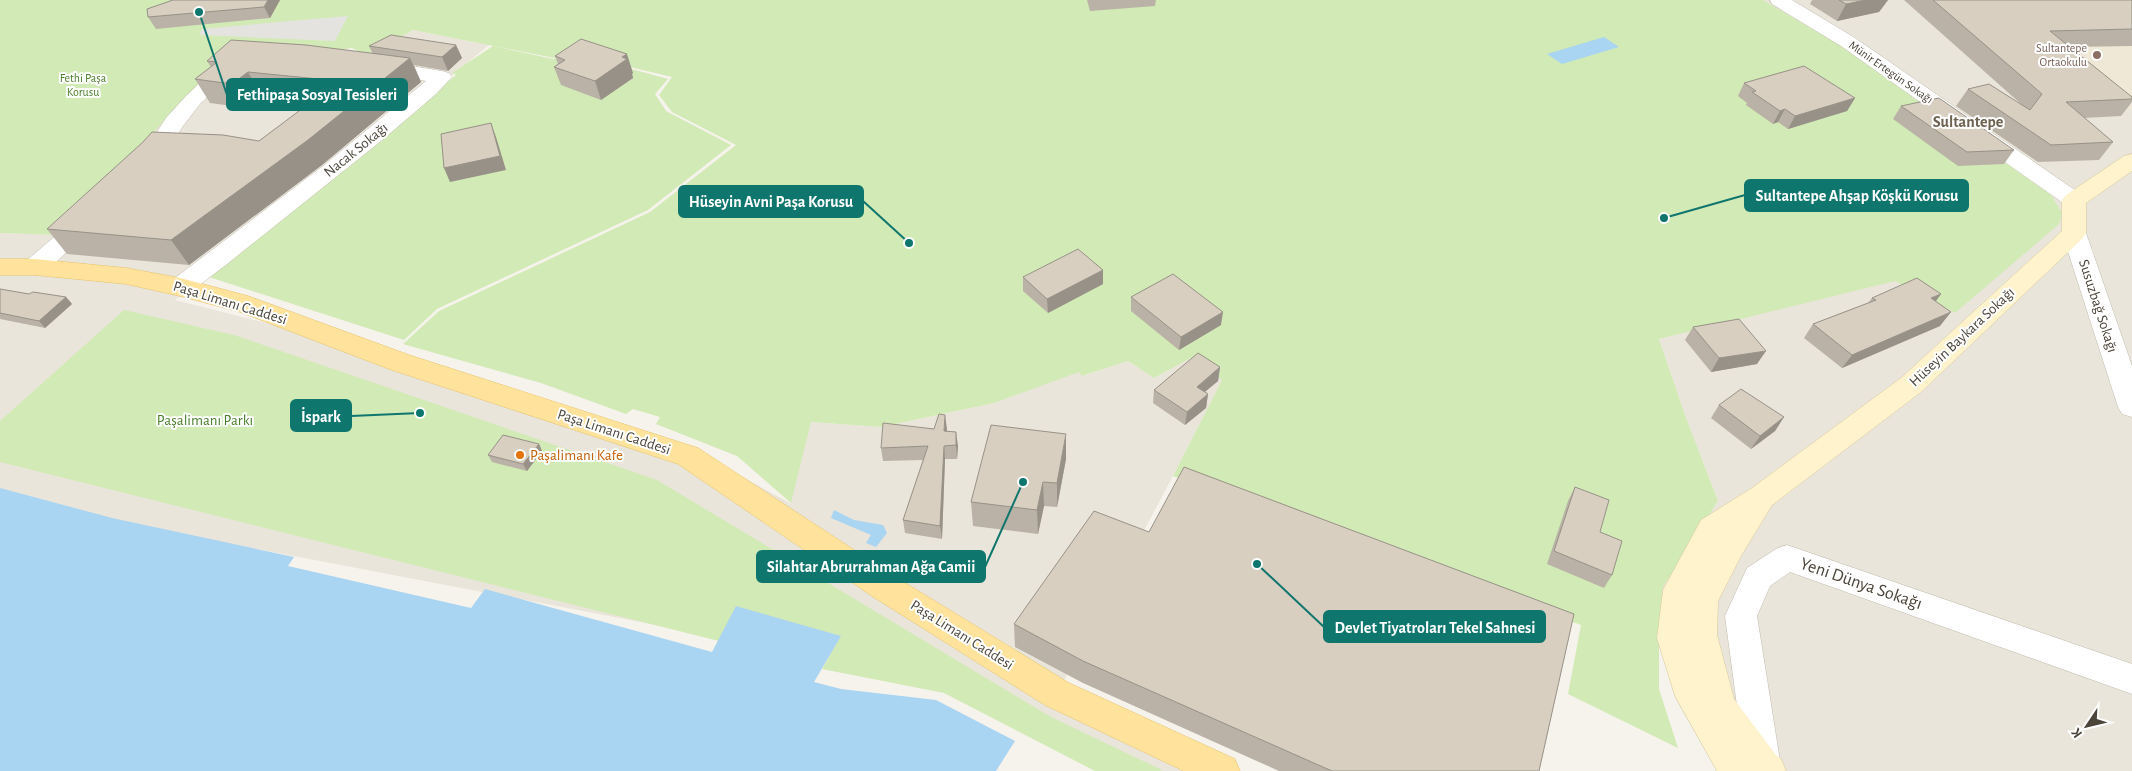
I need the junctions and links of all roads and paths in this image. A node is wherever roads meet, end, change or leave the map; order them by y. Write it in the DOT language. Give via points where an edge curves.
graph roads {
  1 [pos="1779,0"];
  2 [pos="244,55"];
  3 [pos="360,64"];
  4 [pos="2132,161"];
  5 [pos="136,174"];
  6 [pos="2074,200"];
  7 [pos="101,208"];
  8 [pos="2074,233"];
  9 [pos="0,267"];
  10 [pos="35,267"];
  11 [pos="180,287"];
  12 [pos="2132,407"];
  13 [pos="2132,679"];
  14 [pos="1755,770"];
  15 [pos="1222,771"];
  1 -- 6 [label="street, Münir Ertegün Sokağı" via="1848,42"];
  2 -- 5 [label="street" via="236,58 193,100 151,160"];
  3 -- 11 [label="street, Nacak Sokağı" via="442,77 340,164"];
  4 -- 6 [label="street"];
  6 -- 8 [label="street"];
  7 -- 10 [label="street"];
  8 -- 12 [label="street, Susuzbağ Sokağı"];
  8 -- 14 [label="street, Hüseyin Baykara Sokağı" via="1911,385 1763,496 1730,548 1702,600 1700,635 1719,706"];
  9 -- 10 [label="main road, Paşa Limanı Caddesi"];
  10 -- 11 [label="main road, Paşa Limanı Caddesi" via="126,276"];
  11 -- 15 [label="main road, Paşa Limanı Caddesi" via="248,305 399,362 688,456 886,588 1056,694"];
  13 -- 14 [label="street, Yeni Dünya Sokağı" via="1787,558 1758,577 1741,616"];
}
